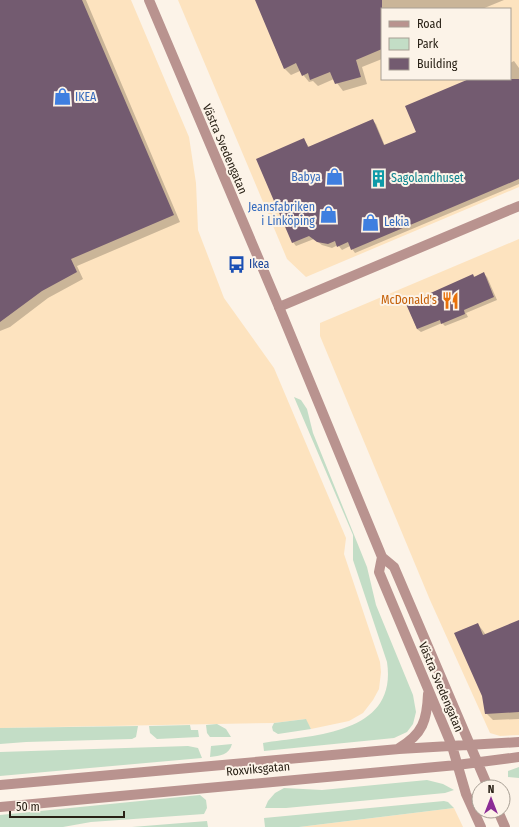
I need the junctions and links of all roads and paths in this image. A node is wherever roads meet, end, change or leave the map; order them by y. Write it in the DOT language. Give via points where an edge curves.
graph roads {
  1 [pos="149,0"];
  2 [pos="519,206"];
  3 [pos="279,307"];
  4 [pos="382,557"];
  5 [pos="428,690"];
  6 [pos="519,742"];
  7 [pos="471,744"];
  8 [pos="452,746"];
  9 [pos="399,749"];
  10 [pos="519,757"];
  11 [pos="478,763"];
  12 [pos="457,765"];
  13 [pos="485,779"];
  14 [pos="0,785"];
  15 [pos="0,807"];
  16 [pos="481,827"];
  1 -- 3 [label="street, Västra Svedengatan"];
  2 -- 3 [label="street"];
  3 -- 4 [label="street, Västra Svedengatan"];
  4 -- 5 [label="street, Västra Svedengatan" via="379,572"];
  4 -- 7 [label="street, Västra Svedengatan" via="394,567"];
  5 -- 8 [label="street, Västra Svedengatan"];
  5 -- 9 [label="street" via="424,724 410,742"];
  6 -- 7 [label="street, Roxviksgatan"];
  7 -- 8 [label="street, Roxviksgatan"];
  7 -- 11 [label="street, Västra Svedengatan"];
  8 -- 9 [label="street, Roxviksgatan"];
  8 -- 12 [label="street, Västra Svedengatan"];
  9 -- 14 [label="street, Roxviksgatan"];
  10 -- 11 [label="street, Roxviksgatan"];
  11 -- 12 [label="street, Roxviksgatan"];
  11 -- 13 [label="street, Västra Svedengatan"];
  12 -- 15 [label="street, Roxviksgatan"];
  12 -- 16 [label="street, Västra Svedengatan" via="466,794"];
}
